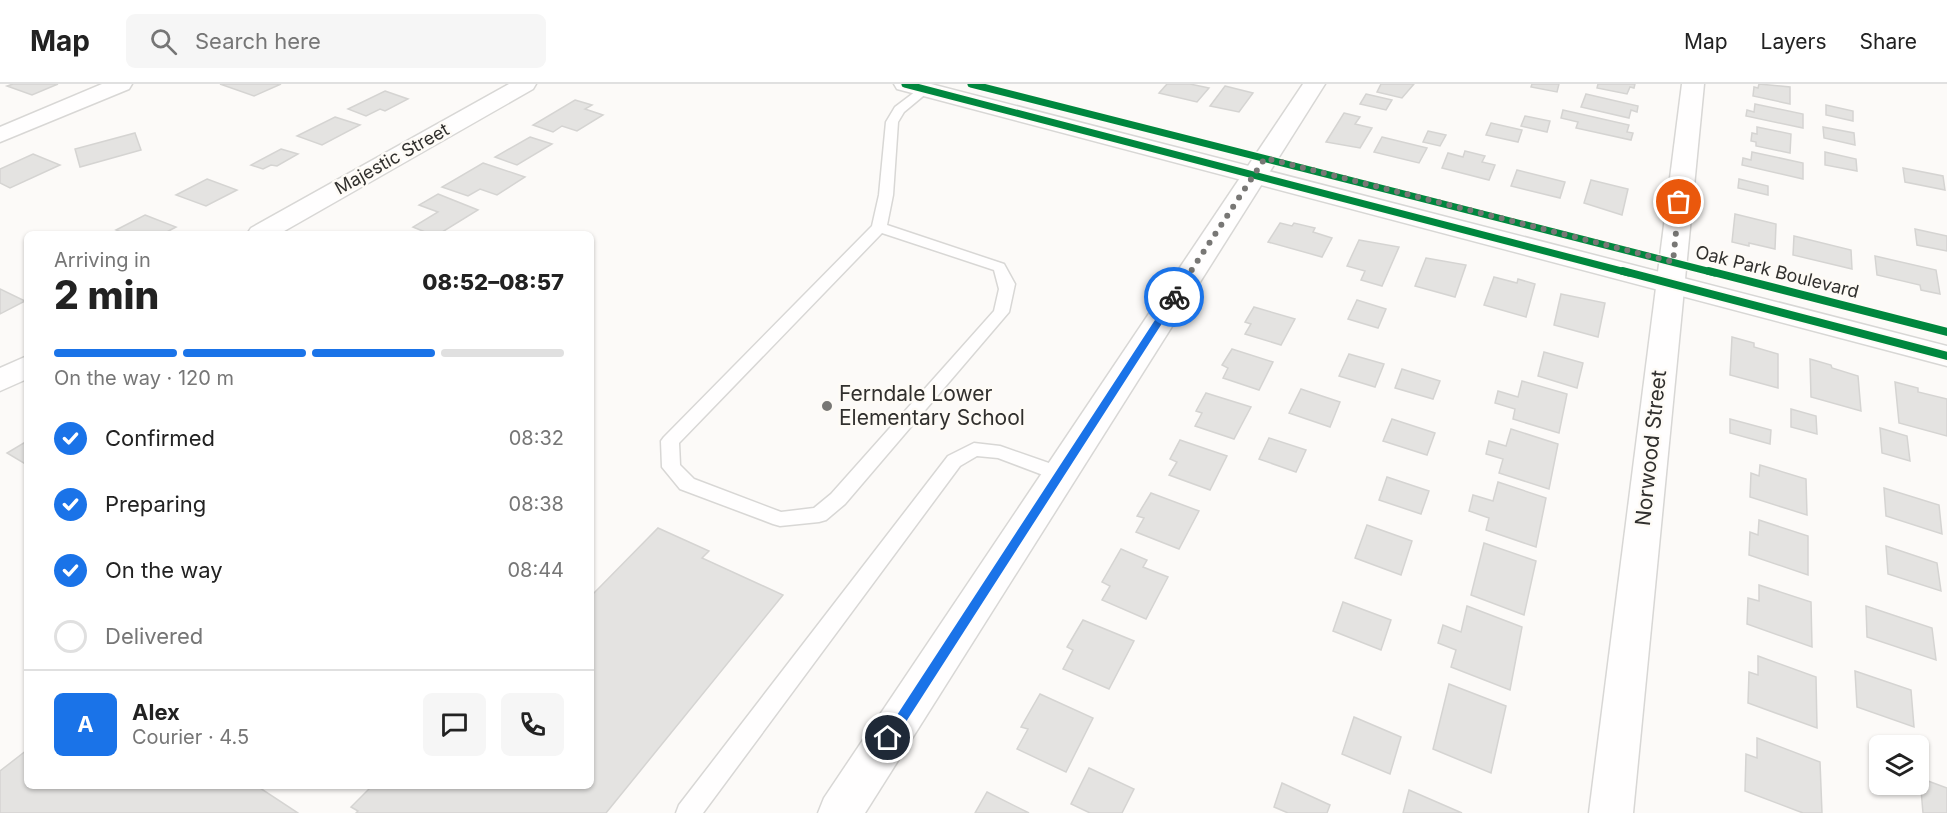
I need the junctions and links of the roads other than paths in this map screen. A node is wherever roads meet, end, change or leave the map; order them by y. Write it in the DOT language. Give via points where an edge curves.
graph roads {
  1 [pos="121,84"];
  2 [pos="525,84"];
  3 [pos="971,84"];
  4 [pos="1314,84"];
  5 [pos="1693,84"];
  6 [pos="920,86"];
  7 [pos="0,135"];
  8 [pos="1260,167"];
  9 [pos="879,226"];
  10 [pos="265,231"];
  11 [pos="1671,273"];
  12 [pos="1947,333"];
  13 [pos="1947,356"];
  14 [pos="24,368"];
  15 [pos="0,381"];
  16 [pos="1059,474"];
  17 [pos="688,813"];
  18 [pos="840,813"];
  19 [pos="1611,813"];
  1 -- 7 [label="street"];
  2 -- 10 [label="street, Majestic Street"];
  3 -- 8 [label="street, Oak Park Boulevard"];
  4 -- 8 [label="street"];
  5 -- 11 [label="street, Norwood Street"];
  6 -- 8 [label="street, Oak Park Boulevard"];
  6 -- 9 [label="lane" via="892,122 886,195"];
  8 -- 11 [label="street, Oak Park Boulevard"];
  8 -- 16 [label="street"];
  9 -- 9 [label="lane" via="670,441 670,467 687,484 780,519 819,515 905,424 1000,312 1008,279 999,267"];
  11 -- 12 [label="street, Oak Park Boulevard"];
  11 -- 13 [label="street, Oak Park Boulevard"];
  11 -- 19 [label="street, Norwood Street"];
  14 -- 15 [label="street"];
  16 -- 17 [label="lane" via="1000,452 974,449 954,461"];
  16 -- 18 [label="street"];
}
